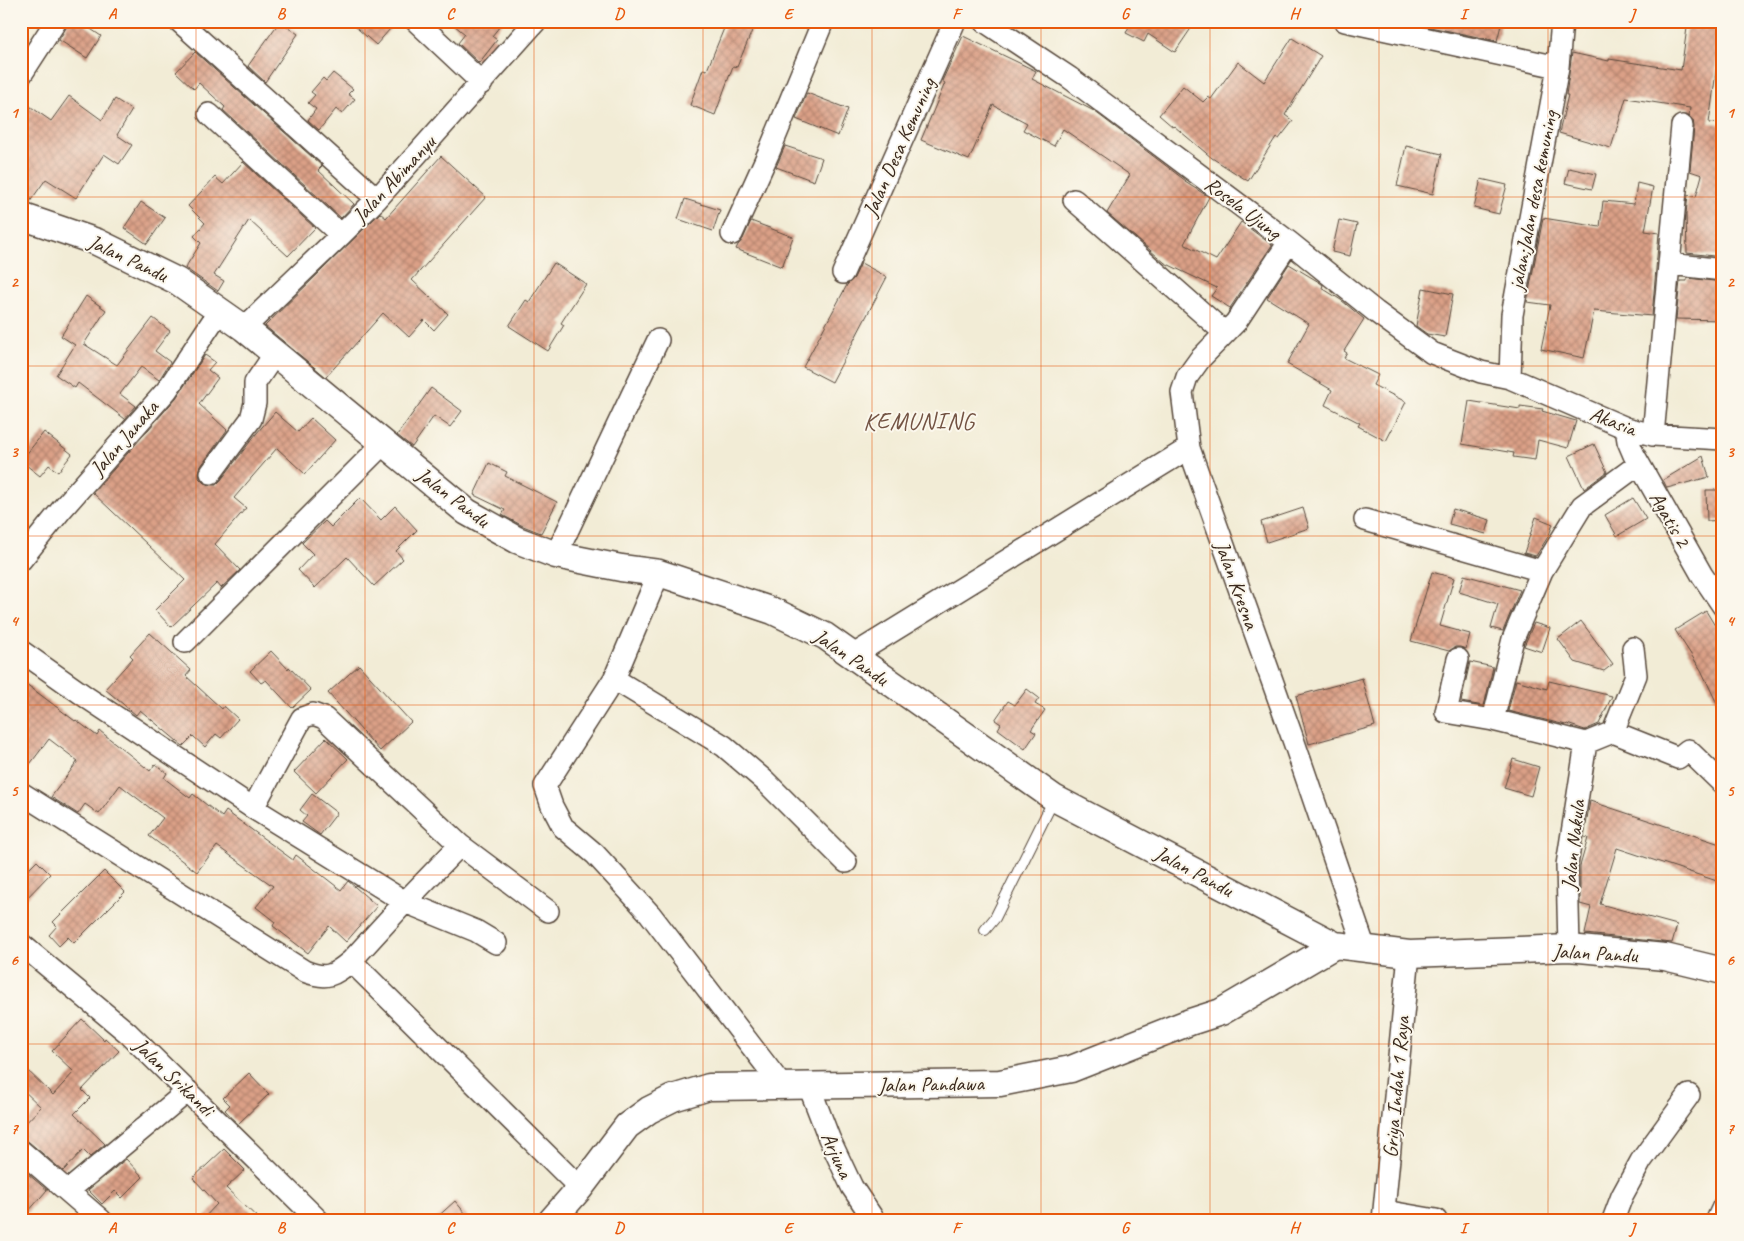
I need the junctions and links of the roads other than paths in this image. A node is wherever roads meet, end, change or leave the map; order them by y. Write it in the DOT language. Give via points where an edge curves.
graph roads {
  1 [pos="56,21"];
  2 [pos="179,21"];
  3 [pos="416,21"];
  4 [pos="536,21"];
  5 [pos="823,21"];
  6 [pos="955,21"];
  7 [pos="984,21"];
  8 [pos="1345,21"];
  9 [pos="1562,21"];
  10 [pos="1558,67"];
  11 [pos="21,76"];
  12 [pos="482,83"];
  13 [pos="209,114"];
  14 [pos="1682,126"];
  15 [pos="377,199"];
  16 [pos="1074,200"];
  17 [pos="21,216"];
  18 [pos="732,234"];
  19 [pos="341,235"];
  20 [pos="1289,242"];
  21 [pos="1670,264"];
  22 [pos="1723,270"];
  23 [pos="844,273"];
  24 [pos="220,310"];
  25 [pos="244,328"];
  26 [pos="1225,332"];
  27 [pos="658,340"];
  28 [pos="274,355"];
  29 [pos="1510,378"];
  30 [pos="1626,428"];
  31 [pos="1653,435"];
  32 [pos="1723,439"];
  33 [pos="384,443"];
  34 [pos="1189,448"];
  35 [pos="1639,464"];
  36 [pos="211,473"];
  37 [pos="1365,520"];
  38 [pos="556,555"];
  39 [pos="21,560"];
  40 [pos="1542,570"];
  41 [pos="659,573"];
  42 [pos="1723,606"];
  43 [pos="185,642"];
  44 [pos="1632,648"];
  45 [pos="21,651"];
  46 [pos="852,656"];
  47 [pos="1458,660"];
  48 [pos="614,679"];
  49 [pos="1493,720"];
  50 [pos="1612,732"];
  51 [pos="1586,742"];
  52 [pos="1723,784"];
  53 [pos="21,793"];
  54 [pos="1054,798"];
  55 [pos="253,808"];
  56 [pos="460,845"];
  57 [pos="846,862"];
  58 [pos="405,902"];
  59 [pos="548,911"];
  60 [pos="985,930"];
  61 [pos="496,942"];
  62 [pos="21,944"];
  63 [pos="1335,945"];
  64 [pos="1570,948"];
  65 [pos="1365,949"];
  66 [pos="1409,954"];
  67 [pos="351,961"];
  68 [pos="1723,971"];
  69 [pos="782,1086"];
  70 [pos="809,1086"];
  71 [pos="188,1091"];
  72 [pos="1689,1095"];
  73 [pos="21,1152"];
  74 [pos="580,1188"];
  75 [pos="68,1192"];
  76 [pos="1723,1207"];
  77 [pos="1384,1215"];
  78 [pos="311,1217"];
  79 [pos="101,1220"];
  80 [pos="552,1220"];
  81 [pos="874,1220"];
  82 [pos="1436,1220"];
  83 [pos="1613,1220"];
  84 [pos="1716,1220"];
  1 -- 11 [label="street"];
  2 -- 15 [label="street"];
  3 -- 12 [label="street"];
  4 -- 12 [label="street, Jalan Abimanyu"];
  5 -- 18 [label="street"];
  6 -- 23 [label="street, Jalan Desa Kemuning"];
  7 -- 20 [label="street, Rosela Ujung" via="1070,78"];
  8 -- 10 [label="street"];
  9 -- 10 [label="street, jalan;Jalan desa kemuning"];
  10 -- 29 [label="street, jalan;Jalan desa kemuning" via="1512,315"];
  12 -- 15 [label="street, Jalan Abimanyu"];
  13 -- 19 [label="street"];
  14 -- 21 [label="street"];
  15 -- 19 [label="street, Jalan Abimanyu"];
  16 -- 26 [label="street"];
  17 -- 24 [label="street, Jalan Pandu" via="96,242 177,281"];
  19 -- 25 [label="street, Jalan Abimanyu"];
  20 -- 26 [label="street, Jalan Kresna" via="1236,322"];
  20 -- 29 [label="street, Rosela Ujung" via="1432,353 1481,372"];
  21 -- 22 [label="street"];
  21 -- 31 [label="street"];
  24 -- 25 [label="street, Jalan Pandu"];
  24 -- 39 [label="street, Jalan Janaka" via="167,390"];
  25 -- 28 [label="street, Jalan Pandu"];
  26 -- 34 [label="street, Jalan Kresna" via="1187,377 1182,392"];
  27 -- 38 [label="street"];
  28 -- 33 [label="street, Jalan Pandu"];
  28 -- 36 [label="street" via="255,383 251,419"];
  29 -- 30 [label="street, Akasia"];
  30 -- 31 [label="street, Akasia"];
  30 -- 35 [label="street, Agatis 2" via="1628,441"];
  31 -- 32 [label="street, Akasia"];
  33 -- 38 [label="street, Jalan Pandu" via="468,512 517,540"];
  33 -- 43 [label="street"];
  34 -- 46 [label="street"];
  34 -- 65 [label="street, Jalan Kresna"];
  35 -- 40 [label="street" via="1582,506"];
  35 -- 42 [label="street, Agatis 2"];
  37 -- 40 [label="street"];
  38 -- 41 [label="street, Jalan Pandu"];
  40 -- 49 [label="street" via="1513,639"];
  41 -- 46 [label="street, Jalan Pandu" via="773,610 824,636"];
  41 -- 48 [label="street"];
  44 -- 50 [label="street" via="1636,675"];
  45 -- 55 [label="street"];
  46 -- 54 [label="street, Jalan Pandu"];
  47 -- 49 [label="street" via="1446,712"];
  48 -- 57 [label="street" via="724,746 765,781"];
  48 -- 69 [label="street" via="545,786 552,806 563,827 595,854 650,914"];
  49 -- 51 [label="street"];
  50 -- 51 [label="street"];
  50 -- 52 [label="street" via="1678,758 1688,750"];
  51 -- 64 [label="street, Jalan Nakula" via="1567,865"];
  53 -- 67 [label="street" via="304,971 328,976"];
  54 -- 60 [label="lane"];
  54 -- 63 [label="street, Jalan Pandu"];
  55 -- 56 [label="street" via="302,718 312,714 324,718"];
  55 -- 58 [label="street"];
  56 -- 58 [label="street"];
  56 -- 59 [label="street"];
  58 -- 61 [label="street" via="476,930"];
  58 -- 67 [label="street"];
  62 -- 71 [label="street, Jalan Srikandi" via="128,1033"];
  63 -- 65 [label="street, Jalan Pandu"];
  63 -- 70 [label="street, Jalan Pandawa" via="1221,1012 1070,1069 1000,1083"];
  64 -- 66 [label="street, Jalan Pandu"];
  64 -- 68 [label="street, Jalan Pandu" via="1665,957"];
  65 -- 66 [label="street, Jalan Pandu"];
  66 -- 77 [label="street, Griya Indah 1 Raya"];
  67 -- 74 [label="street"];
  69 -- 70 [label="street, Jalan Pandawa"];
  69 -- 74 [label="street, Jalan Pandawa" via="709,1087 673,1098 649,1110 627,1126"];
  70 -- 81 [label="street, Arjuna" via="852,1187"];
  71 -- 75 [label="street"];
  71 -- 78 [label="street, Jalan Srikandi"];
  72 -- 83 [label="street" via="1641,1161"];
  73 -- 75 [label="street"];
  74 -- 80 [label="street, Jalan Pandawa"];
  75 -- 79 [label="street"];
  76 -- 84 [label="street"];
  77 -- 82 [label="street"];
}
